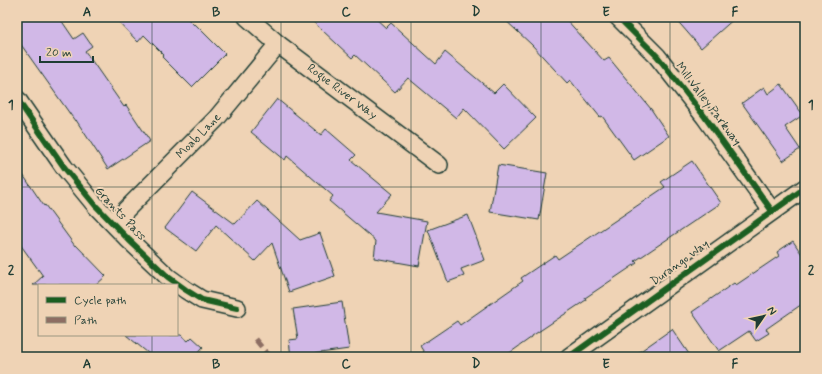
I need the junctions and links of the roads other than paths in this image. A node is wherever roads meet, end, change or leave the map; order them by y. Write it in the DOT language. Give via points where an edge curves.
graph roads {
  1 [pos="247,17"];
  2 [pos="618,17"];
  3 [pos="278,44"];
  4 [pos="17,99"];
  5 [pos="439,165"];
  6 [pos="805,188"];
  7 [pos="772,211"];
  8 [pos="113,223"];
  9 [pos="178,284"];
  10 [pos="178,284"];
  11 [pos="237,308"];
  12 [pos="569,357"];
  1 -- 3 [label="street, Rogue River Way"];
  2 -- 7 [label="street, Mill Valley Parkway" via="657,56"];
  3 -- 5 [label="street, Rogue River Way"];
  3 -- 8 [label="street, Moab Lane" via="216,119"];
  4 -- 8 [label="street, Grants Pass" via="64,167"];
  6 -- 7 [label="street, Durango Way"];
  7 -- 12 [label="street, Durango Way"];
  8 -- 9 [label="street, Grants Pass"];
  10 -- 11 [label="street, Grants Pass" via="202,300"];
}
